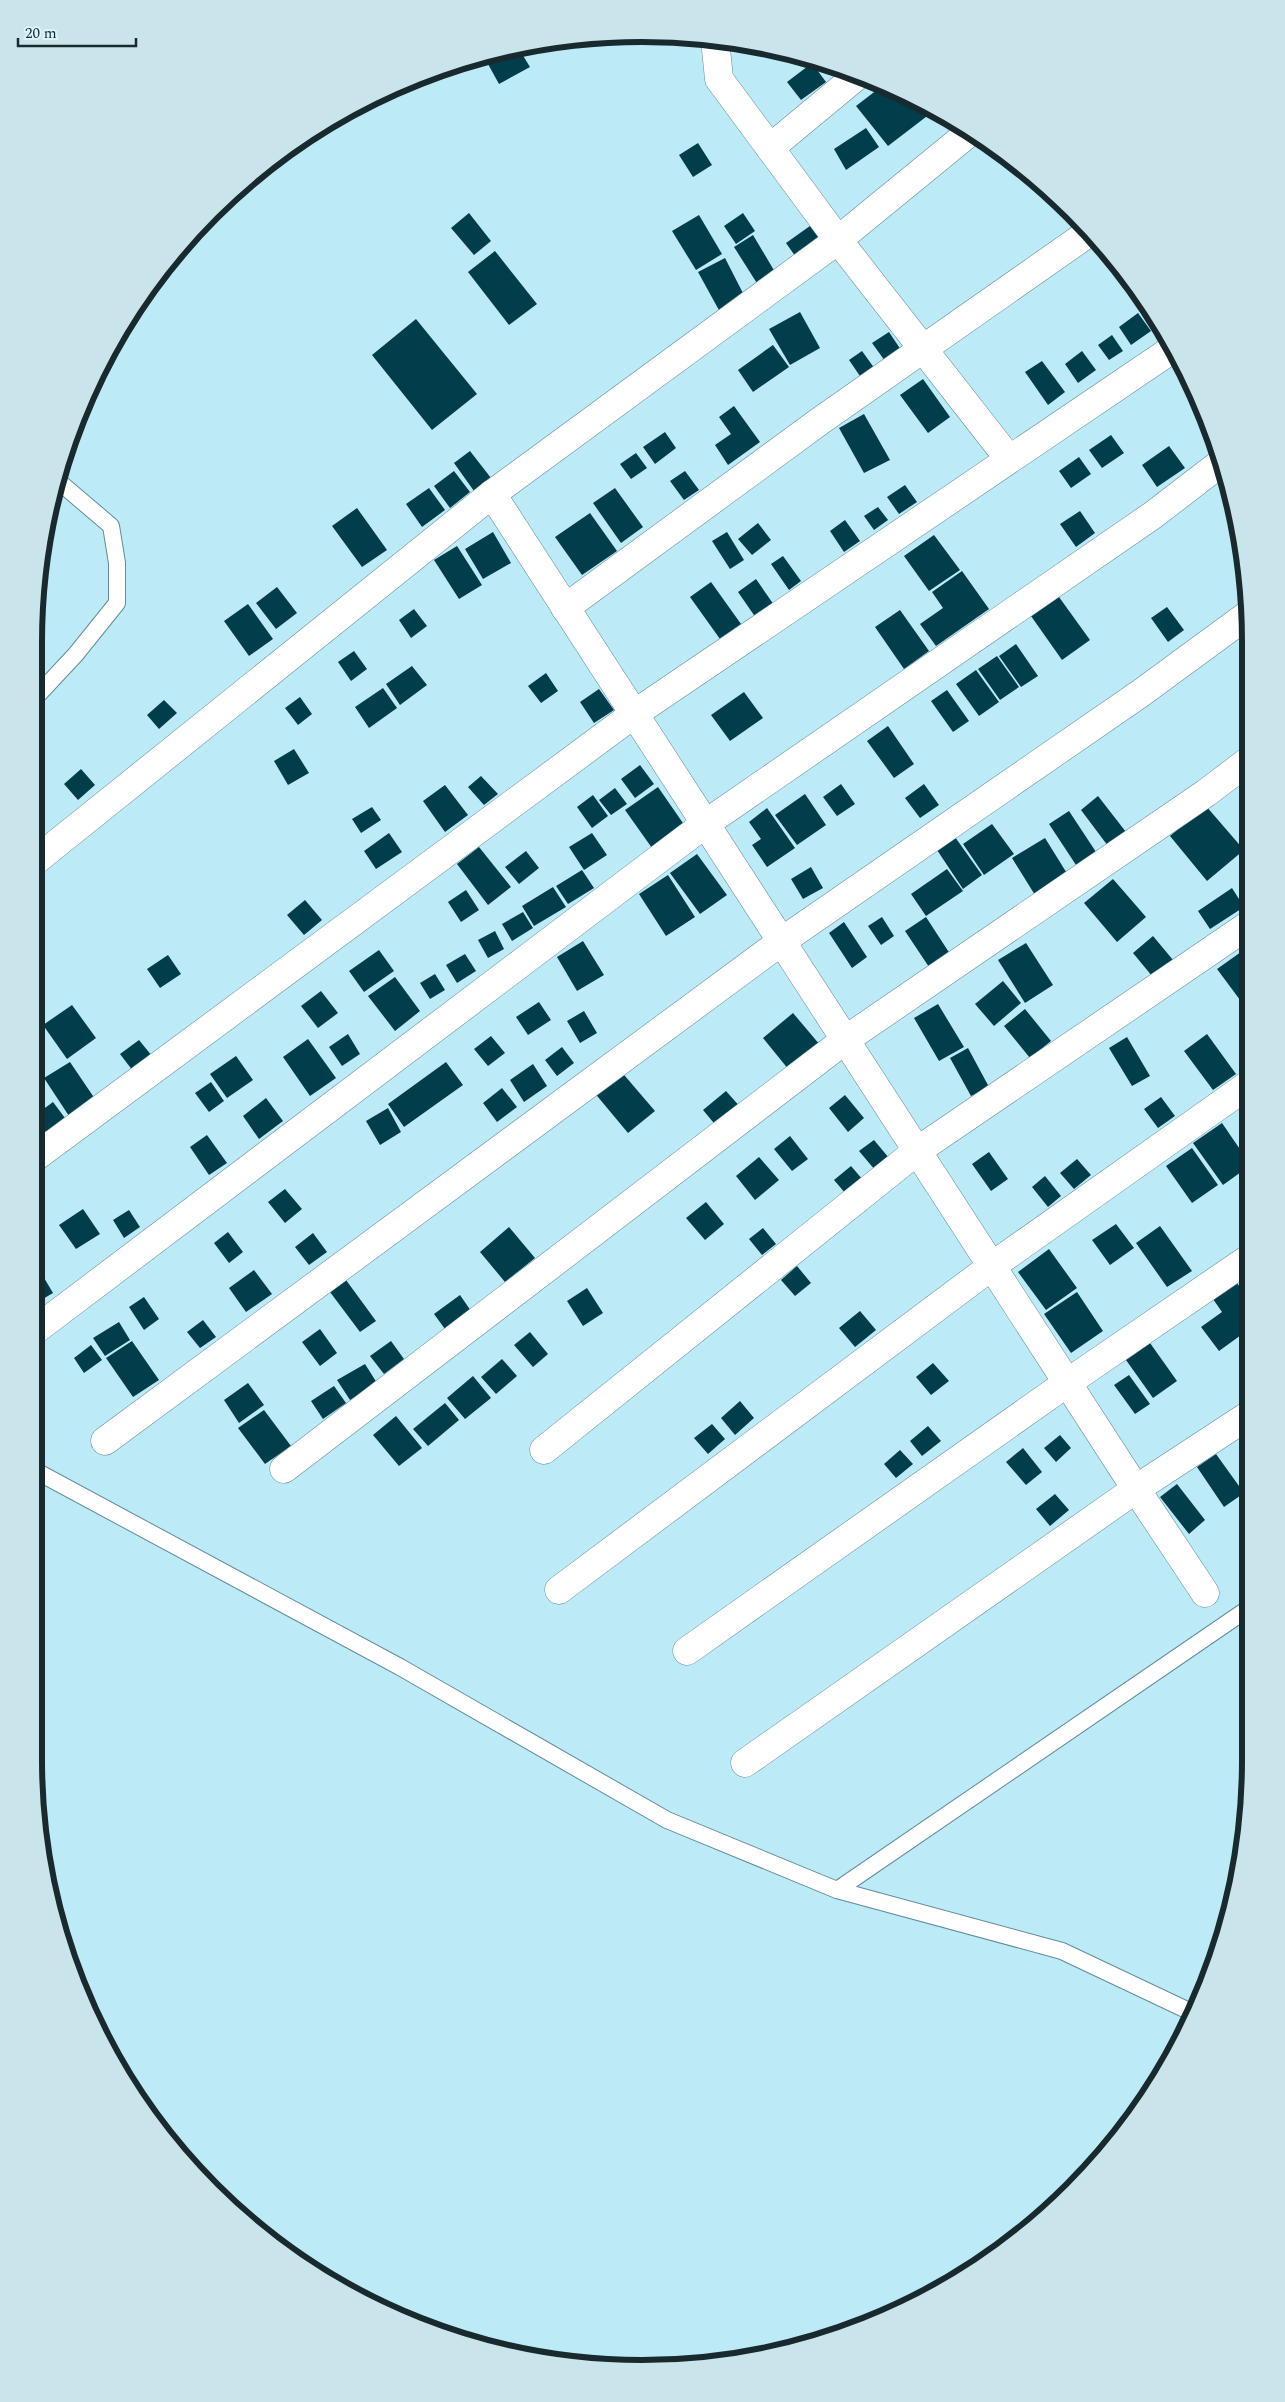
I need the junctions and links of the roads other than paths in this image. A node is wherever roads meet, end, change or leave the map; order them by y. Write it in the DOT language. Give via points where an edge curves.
graph roads {
  1 [pos="716,47"];
  2 [pos="852,80"];
  3 [pos="964,137"];
  4 [pos="770,148"];
  5 [pos="1084,236"];
  6 [pos="838,240"];
  7 [pos="924,348"];
  8 [pos="1168,352"];
  9 [pos="1009,458"];
  10 [pos="1216,467"];
  11 [pos="63,486"];
  12 [pos="492,494"];
  13 [pos="565,608"];
  14 [pos="1241,619"];
  15 [pos="42,690"];
  16 [pos="634,714"];
  17 [pos="1242,766"];
  18 [pos="705,824"];
  19 [pos="42,854"];
  20 [pos="1242,929"];
  21 [pos="782,941"];
  22 [pos="845,1040"];
  23 [pos="1242,1089"];
  24 [pos="917,1151"];
  25 [pos="42,1152"];
  26 [pos="1242,1263"];
  27 [pos="992,1266"];
  28 [pos="42,1325"];
  29 [pos="1067,1383"];
  30 [pos="1242,1420"];
  31 [pos="105,1440"];
  32 [pos="544,1450"];
  33 [pos="284,1469"];
  34 [pos="42,1474"];
  35 [pos="1136,1489"];
  36 [pos="559,1590"];
  37 [pos="1206,1593"];
  38 [pos="1242,1613"];
  39 [pos="687,1651"];
  40 [pos="744,1763"];
  41 [pos="837,1890"];
  42 [pos="1188,2010"];
  1 -- 4 [label="street" via="719,79"];
  2 -- 4 [label="street"];
  3 -- 6 [label="street"];
  4 -- 6 [label="street"];
  5 -- 7 [label="street"];
  6 -- 7 [label="street"];
  6 -- 12 [label="street"];
  7 -- 9 [label="street"];
  7 -- 13 [label="street" via="820,420"];
  8 -- 9 [label="street"];
  9 -- 16 [label="street"];
  10 -- 18 [label="street" via="1153,515"];
  11 -- 15 [label="lane" via="111,526 117,563 117,603"];
  12 -- 13 [label="street"];
  12 -- 19 [label="street"];
  13 -- 16 [label="street"];
  14 -- 21 [label="street" via="1141,693"];
  16 -- 18 [label="street"];
  16 -- 25 [label="street"];
  17 -- 22 [label="street"];
  18 -- 21 [label="street"];
  18 -- 28 [label="street"];
  20 -- 24 [label="street"];
  21 -- 22 [label="street"];
  21 -- 31 [label="street"];
  22 -- 24 [label="street"];
  22 -- 33 [label="street"];
  23 -- 27 [label="street"];
  24 -- 27 [label="street"];
  24 -- 32 [label="street"];
  26 -- 29 [label="street"];
  27 -- 29 [label="street"];
  27 -- 36 [label="street"];
  29 -- 35 [label="street"];
  29 -- 39 [label="street"];
  30 -- 35 [label="street"];
  34 -- 41 [label="lane" via="400,1667 667,1820"];
  35 -- 37 [label="street"];
  35 -- 40 [label="street"];
  38 -- 41 [label="lane"];
  41 -- 42 [label="lane" via="1062,1951"];
}
